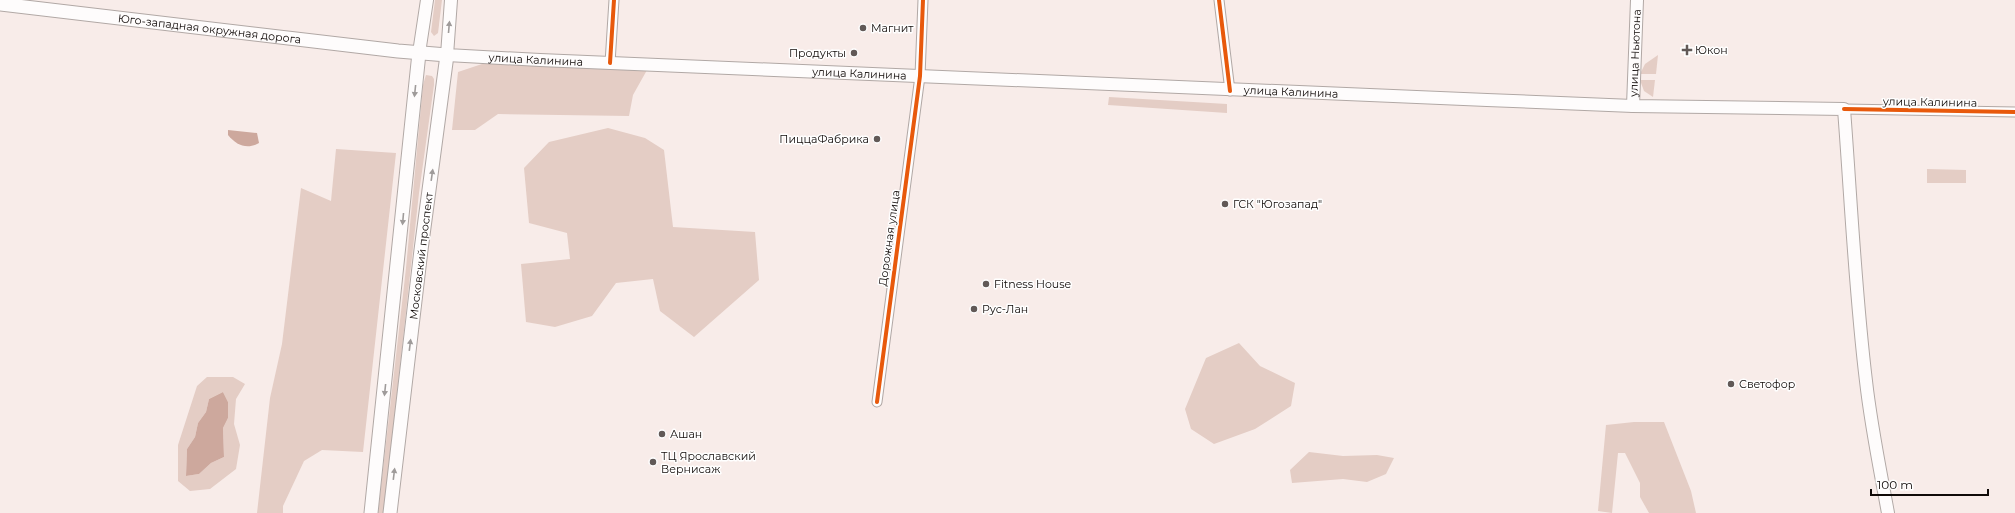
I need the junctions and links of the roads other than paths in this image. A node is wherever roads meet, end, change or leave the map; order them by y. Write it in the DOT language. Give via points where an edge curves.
graph roads {
  1 [pos="427,0"];
  2 [pos="451,0"];
  3 [pos="614,0"];
  4 [pos="923,0"];
  5 [pos="1219,0"];
  6 [pos="1637,0"];
  7 [pos="0,4"];
  8 [pos="419,53"];
  9 [pos="447,55"];
  10 [pos="610,63"];
  11 [pos="920,76"];
  12 [pos="1230,90"];
  13 [pos="1633,106"];
  14 [pos="1844,109"];
  15 [pos="2015,112"];
  16 [pos="877,402"];
  17 [pos="371,513"];
  18 [pos="390,513"];
  19 [pos="1888,513"];
  1 -- 8 [label="main road, Московский проспект"];
  9 -- 2 [label="main road, Московский проспект, one-way"];
  3 -- 10 [label="street"];
  4 -- 11 [label="street, Дорожная улица"];
  5 -- 12 [label="street"];
  6 -- 13 [label="main road, улица Ньютона"];
  7 -- 8 [label="highway, Юго-западная окружная дорога"];
  8 -- 9 [label="highway, Юго-западная окружная дорога"];
  8 -- 17 [label="highway, Московский проспект, one-way"];
  9 -- 10 [label="main road, улица Калинина"];
  18 -- 9 [label="highway, Московский проспект, one-way"];
  10 -- 11 [label="main road, улица Калинина"];
  11 -- 12 [label="main road, улица Калинина"];
  11 -- 16 [label="street, Дорожная улица"];
  12 -- 13 [label="main road, улица Калинина"];
  13 -- 14 [label="main road, улица Калинина"];
  14 -- 15 [label="street, улица Калинина"];
  14 -- 19 [label="main road" via="1861,337"];
}
